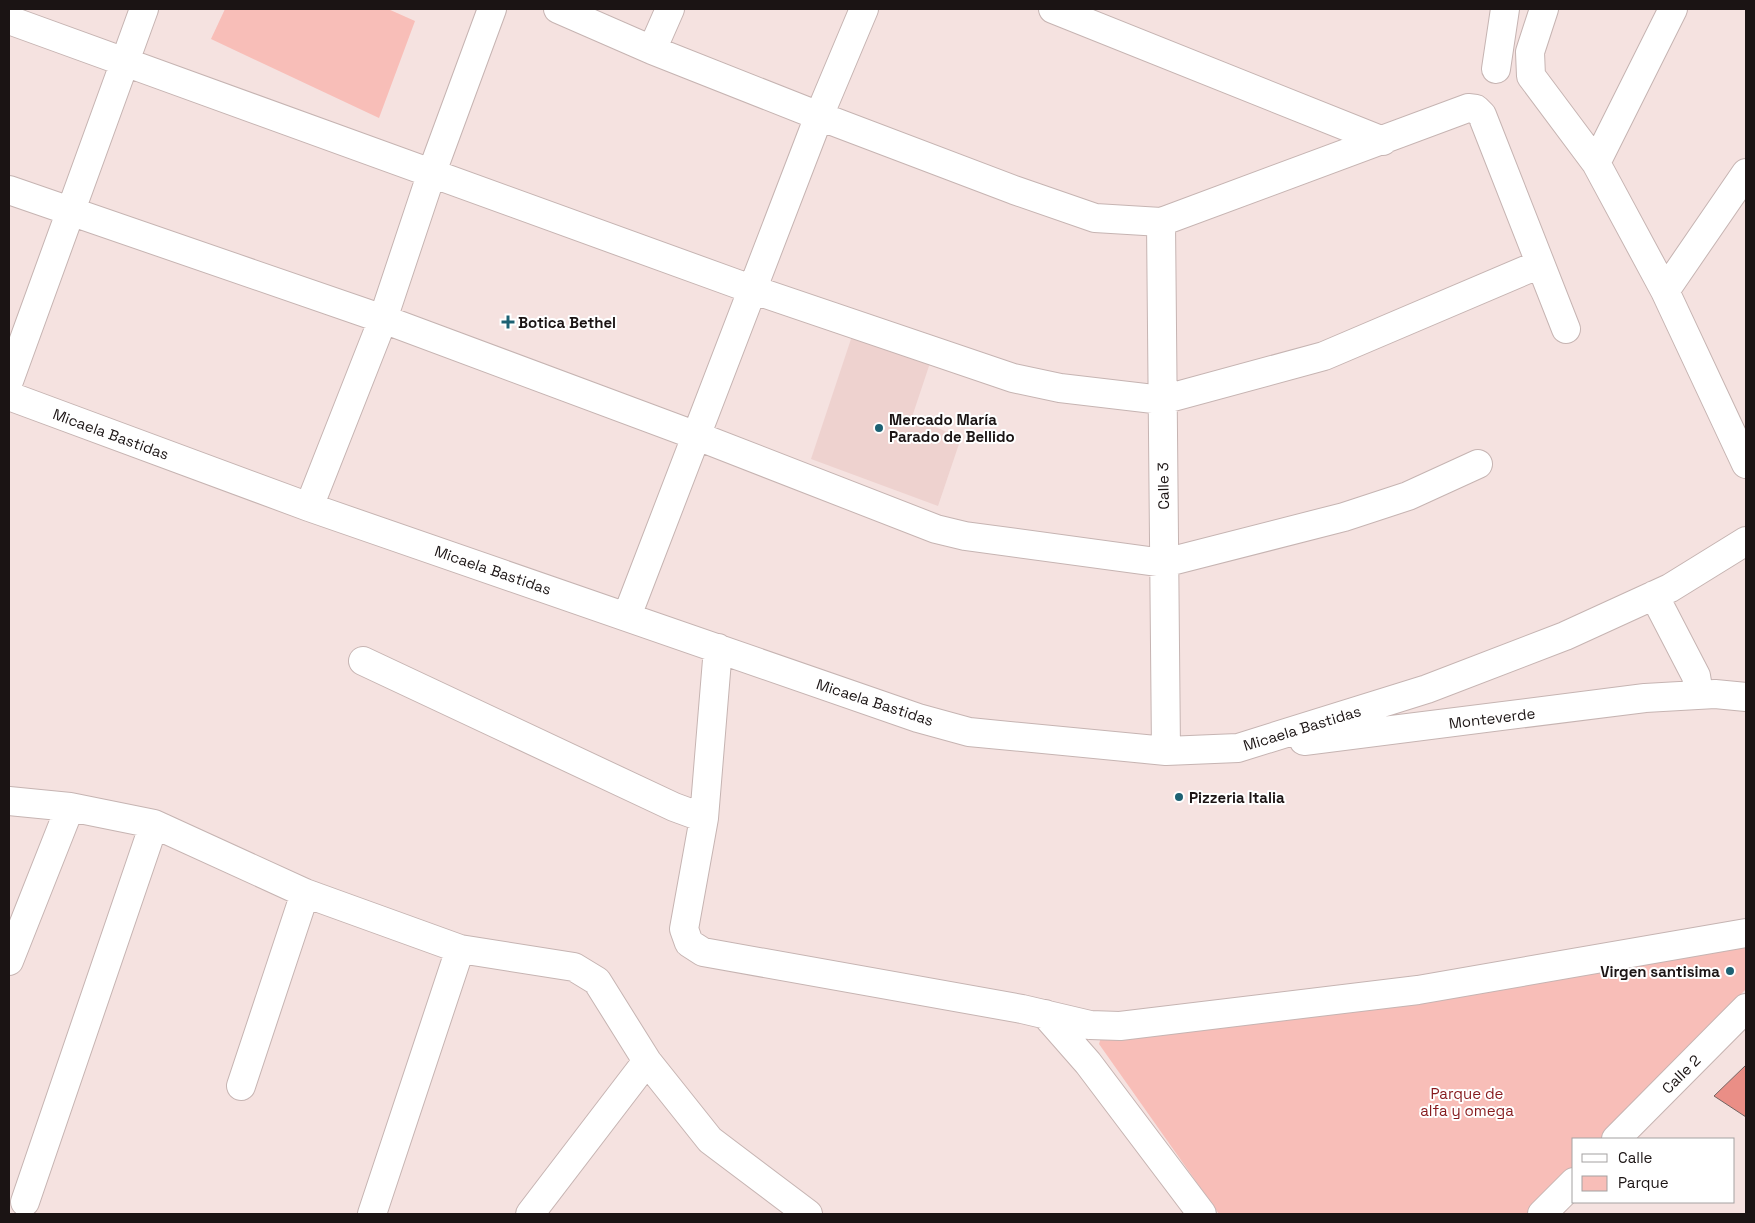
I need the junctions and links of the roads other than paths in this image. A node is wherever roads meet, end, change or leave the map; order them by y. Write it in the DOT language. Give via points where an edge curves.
graph roads {
  1 [pos="144,9"];
  2 [pos="492,9"];
  3 [pos="558,9"];
  4 [pos="670,9"];
  5 [pos="864,9"];
  6 [pos="1053,9"];
  7 [pos="1505,9"];
  8 [pos="1544,9"];
  9 [pos="1673,9"];
  10 [pos="9,20"];
  11 [pos="652,50"];
  12 [pos="126,63"];
  13 [pos="1496,69"];
  14 [pos="819,116"];
  15 [pos="1383,141"];
  16 [pos="1596,163"];
  17 [pos="432,172"];
  18 [pos="1746,173"];
  19 [pos="9,190"];
  20 [pos="71,213"];
  21 [pos="1161,222"];
  22 [pos="1540,264"];
  23 [pos="751,289"];
  24 [pos="1665,291"];
  25 [pos="384,319"];
  26 [pos="1566,329"];
  27 [pos="9,381"];
  28 [pos="9,396"];
  29 [pos="1162,400"];
  30 [pos="697,436"];
  31 [pos="1478,464"];
  32 [pos="1746,464"];
  33 [pos="310,507"];
  34 [pos="1746,541"];
  35 [pos="1164,563"];
  36 [pos="1654,595"];
  37 [pos="627,616"];
  38 [pos="718,648"];
  39 [pos="363,661"];
  40 [pos="1699,694"];
  41 [pos="1746,697"];
  42 [pos="1238,748"];
  43 [pos="1166,751"];
  44 [pos="9,801"];
  45 [pos="70,807"];
  46 [pos="704,818"];
  47 [pos="154,824"];
  48 [pos="304,893"];
  49 [pos="1746,933"];
  50 [pos="460,950"];
  51 [pos="9,961"];
  52 [pos="1746,1008"];
  53 [pos="1045,1014"];
  54 [pos="647,1061"];
  55 [pos="241,1086"];
  56 [pos="1617,1138"];
  57 [pos="1572,1184"];
  58 [pos="26,1202"];
  59 [pos="372,1214"];
  60 [pos="530,1214"];
  61 [pos="808,1214"];
  62 [pos="1202,1214"];
  63 [pos="1542,1214"];
  1 -- 12 [label="street"];
  2 -- 17 [label="street"];
  3 -- 11 [label="street"];
  4 -- 11 [label="street"];
  5 -- 14 [label="street"];
  6 -- 15 [label="street"];
  7 -- 13 [label="street"];
  8 -- 16 [label="street" via="1530,52 1531,76"];
  9 -- 16 [label="street"];
  10 -- 12 [label="street"];
  11 -- 14 [label="street"];
  12 -- 17 [label="street"];
  12 -- 20 [label="street"];
  14 -- 21 [label="street" via="1095,218"];
  14 -- 23 [label="street"];
  15 -- 21 [label="street"];
  15 -- 22 [label="street" via="1468,108 1476,109 1482,115"];
  16 -- 24 [label="street"];
  17 -- 23 [label="street"];
  17 -- 25 [label="street"];
  18 -- 24 [label="street"];
  19 -- 20 [label="street"];
  20 -- 25 [label="street"];
  20 -- 27 [label="street"];
  21 -- 29 [label="street, Calle 3"];
  22 -- 26 [label="street"];
  22 -- 29 [label="street" via="1324,356"];
  23 -- 29 [label="street" via="1013,378 1060,388"];
  23 -- 30 [label="street"];
  24 -- 32 [label="street"];
  25 -- 30 [label="street"];
  25 -- 33 [label="street"];
  28 -- 33 [label="street, Micaela Bastidas"];
  29 -- 35 [label="street, Calle 3"];
  30 -- 35 [label="street" via="936,529 999,542"];
  30 -- 37 [label="street"];
  31 -- 35 [label="street" via="1408,496 1344,517"];
  33 -- 37 [label="street, Micaela Bastidas"];
  34 -- 36 [label="street, Micaela Bastidas" via="1684,581"];
  35 -- 43 [label="street, Calle 3"];
  36 -- 40 [label="street" via="1696,676"];
  36 -- 42 [label="street, Micaela Bastidas" via="1565,636 1427,689"];
  37 -- 38 [label="street, Micaela Bastidas"];
  38 -- 43 [label="street, Micaela Bastidas" via="918,718 969,732"];
  38 -- 46 [label="street"];
  39 -- 46 [label="street" via="674,807"];
  40 -- 41 [label="street, Monteverde"];
  40 -- 42 [label="street, Monteverde"];
  42 -- 43 [label="street, Micaela Bastidas"];
  44 -- 45 [label="street"];
  45 -- 47 [label="street"];
  45 -- 51 [label="street"];
  46 -- 53 [label="street" via="684,929 689,943 703,952"];
  47 -- 48 [label="street"];
  47 -- 58 [label="street"];
  48 -- 50 [label="street"];
  48 -- 55 [label="street"];
  49 -- 53 [label="street" via="1418,990 1120,1026 1090,1025"];
  50 -- 54 [label="street" via="574,967 598,981"];
  50 -- 59 [label="street"];
  52 -- 56 [label="street, Calle 2"];
  53 -- 62 [label="street" via="1088,1063"];
  54 -- 60 [label="street"];
  54 -- 61 [label="street" via="710,1140"];
  57 -- 63 [label="street"];
}
